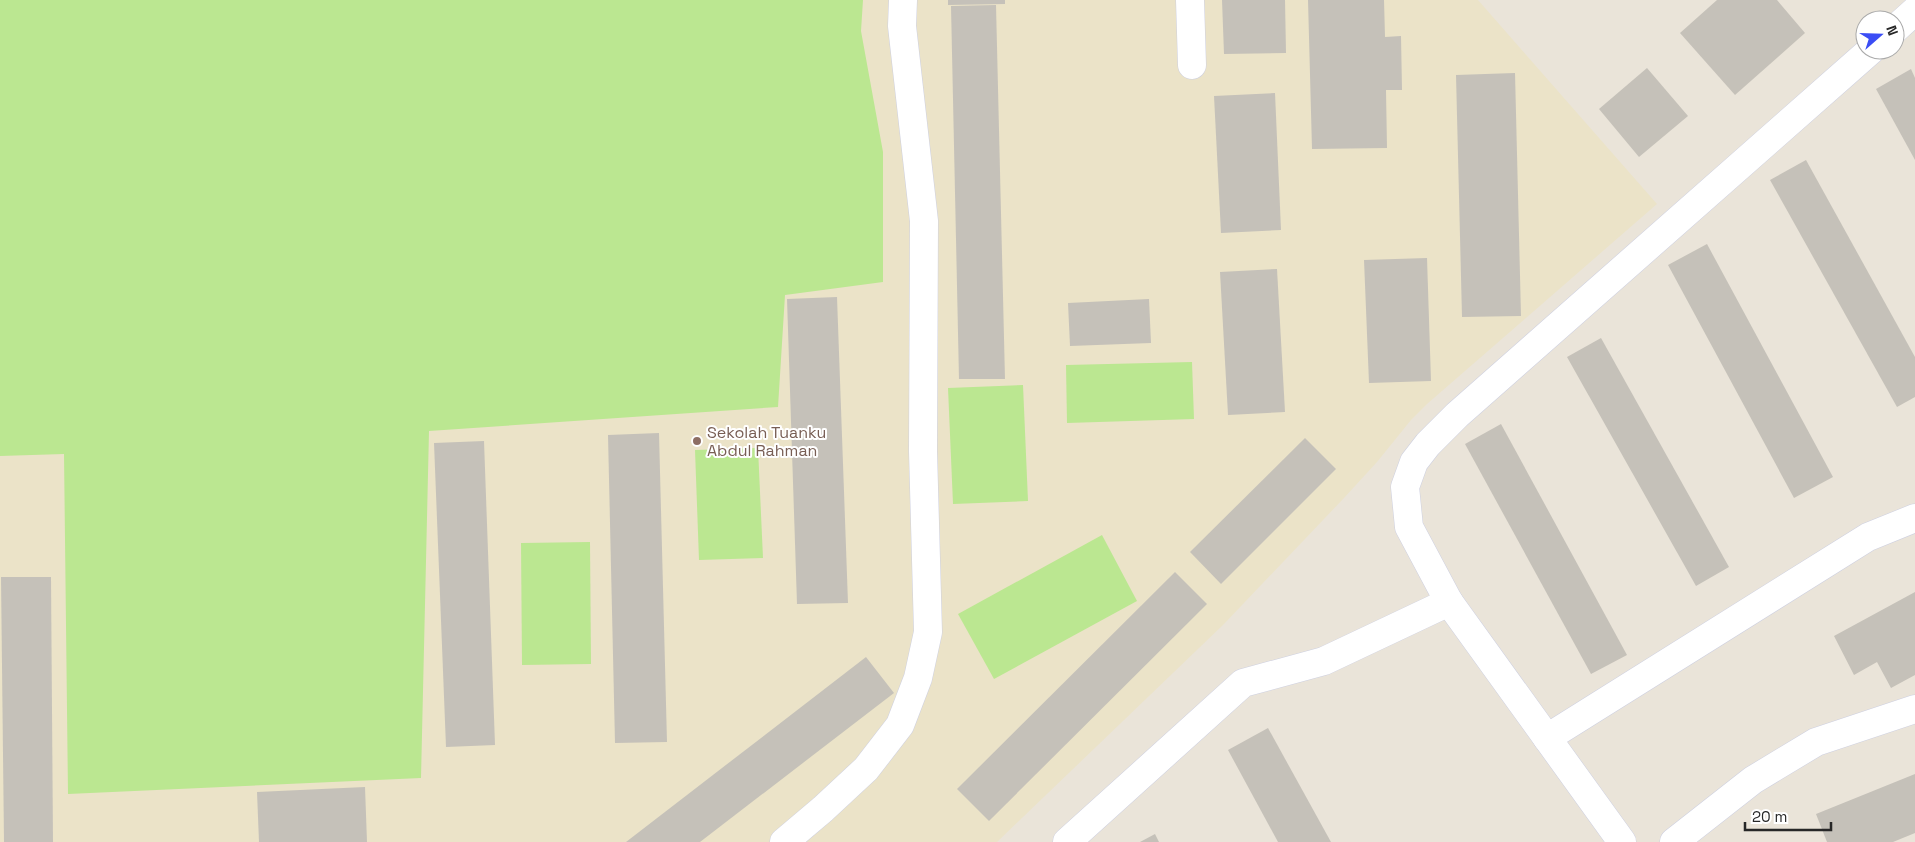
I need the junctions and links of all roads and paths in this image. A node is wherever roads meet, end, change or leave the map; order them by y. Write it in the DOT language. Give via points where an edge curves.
graph roads {
  1 [pos="903,0"];
  2 [pos="1190,0"];
  3 [pos="1915,11"];
  4 [pos="1905,20"];
  5 [pos="1860,60"];
  6 [pos="1192,65"];
  7 [pos="1915,518"];
  8 [pos="1449,602"];
  9 [pos="1915,708"];
  10 [pos="1547,738"];
  11 [pos="784,842"];
  12 [pos="1066,842"];
  13 [pos="1622,842"];
  14 [pos="1674,842"];
  1 -- 11 [label="lane" via="902,26 924,221 923,451 928,632 918,678 900,725 866,769"];
  2 -- 6 [label="lane"];
  3 -- 4 [label="lane"];
  5 -- 8 [label="lane" via="1457,415 1414,462 1405,487 1408,527"];
  7 -- 10 [label="lane" via="1868,537"];
  8 -- 10 [label="lane"];
  8 -- 12 [label="lane" via="1324,661 1243,682"];
  9 -- 14 [label="lane" via="1816,742 1753,780"];
  10 -- 13 [label="lane"];
}
